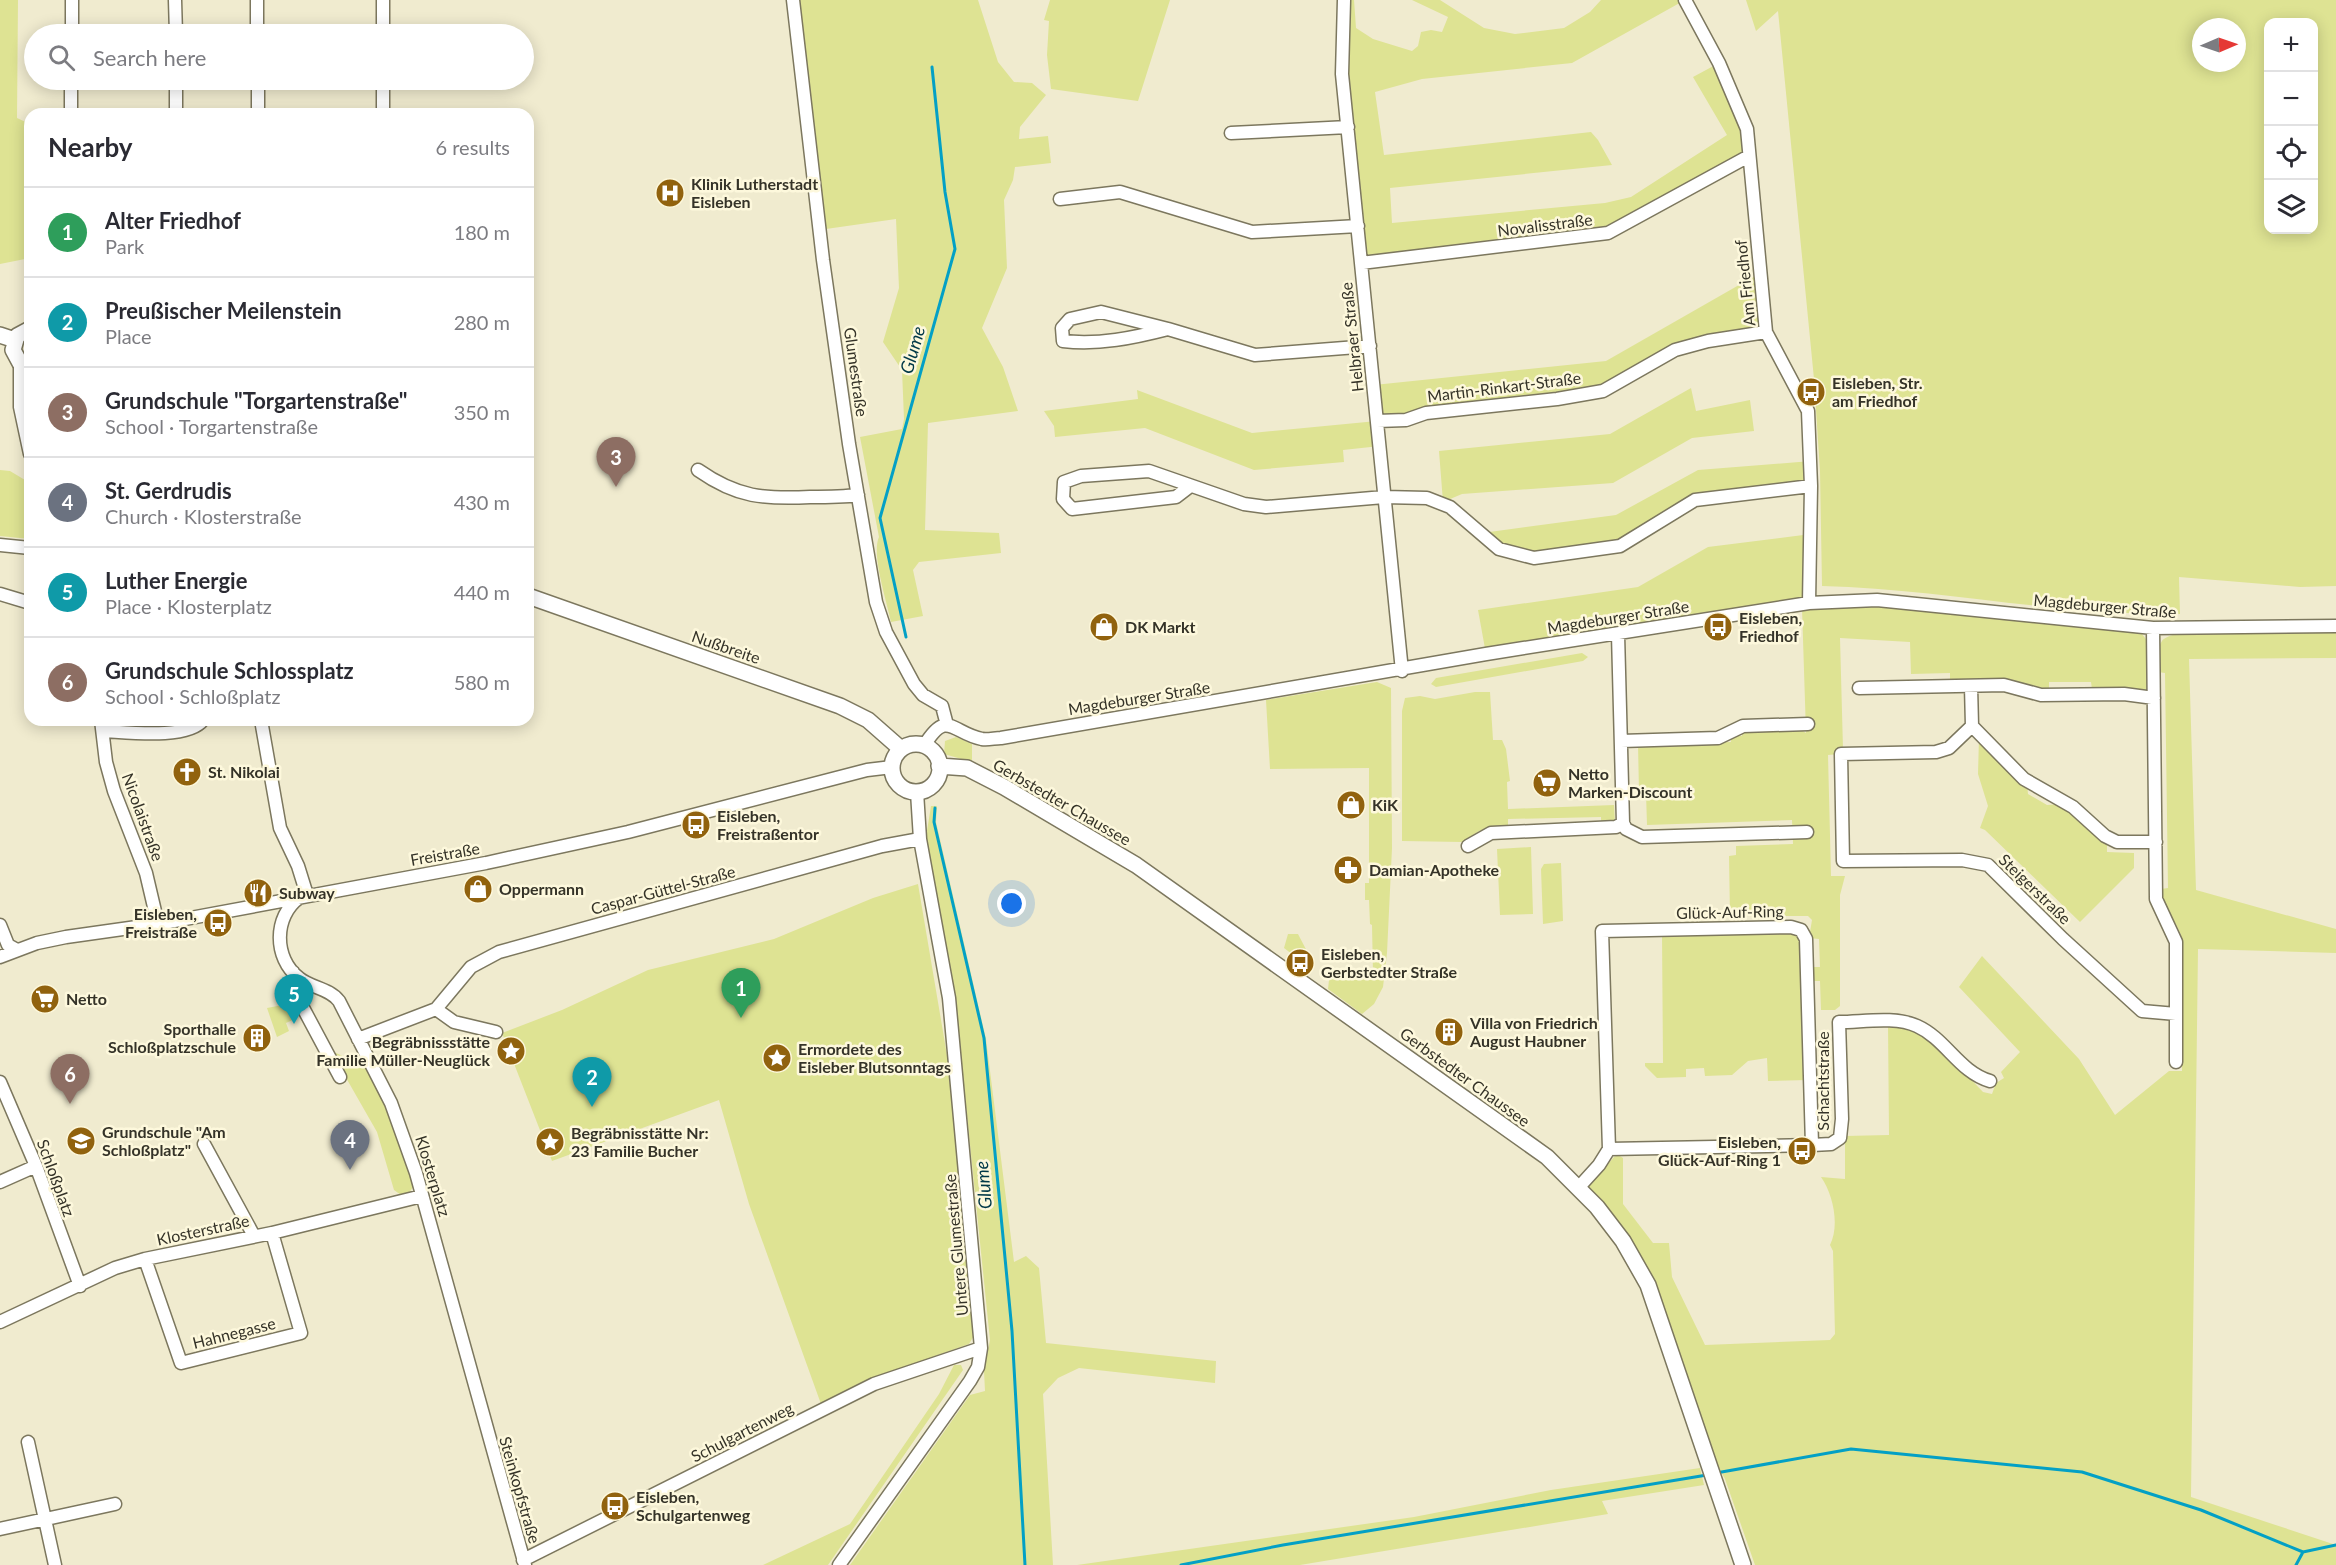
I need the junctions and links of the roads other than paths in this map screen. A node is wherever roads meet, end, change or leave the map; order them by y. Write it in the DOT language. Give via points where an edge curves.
graph roads {
  1 [pos="72,0"];
  2 [pos="175,0"];
  3 [pos="257,0"];
  4 [pos="383,0"];
  5 [pos="793,0"];
  6 [pos="1344,0"];
  7 [pos="1685,0"];
  8 [pos="72,24"];
  9 [pos="176,24"];
  10 [pos="257,24"];
  11 [pos="383,24"];
  12 [pos="71,90"];
  13 [pos="176,90"];
  14 [pos="258,90"];
  15 [pos="383,90"];
  16 [pos="71,108"];
  17 [pos="176,108"];
  18 [pos="258,108"];
  19 [pos="383,108"];
  20 [pos="1348,127"];
  21 [pos="1231,134"];
  22 [pos="1749,156"];
  23 [pos="1060,199"];
  24 [pos="1358,226"];
  25 [pos="1361,263"];
  26 [pos="1168,328"];
  27 [pos="24,332"];
  28 [pos="1766,332"];
  29 [pos="7,337"];
  30 [pos="1370,346"];
  31 [pos="24,365"];
  32 [pos="24,384"];
  33 [pos="1377,421"];
  34 [pos="24,428"];
  35 [pos="699,470"];
  36 [pos="1811,486"];
  37 [pos="1189,487"];
  38 [pos="858,495"];
  39 [pos="1384,497"];
  40 [pos="0,545"];
  41 [pos="24,547"];
  42 [pos="0,594"];
  43 [pos="534,598"];
  44 [pos="24,601"];
  45 [pos="1809,603"];
  46 [pos="2336,626"];
  47 [pos="2153,628"];
  48 [pos="1618,634"];
  49 [pos="1402,670"];
  50 [pos="1971,686"];
  51 [pos="1859,688"];
  52 [pos="2154,698"];
  53 [pos="1808,724"];
  54 [pos="947,725"];
  55 [pos="102,726"];
  56 [pos="195,726"];
  57 [pos="262,726"];
  58 [pos="1972,726"];
  59 [pos="1621,741"];
  60 [pos="924,746"];
  61 [pos="902,749"];
  62 [pos="939,766"];
  63 [pos="892,767"];
  64 [pos="917,792"];
  65 [pos="1624,826"];
  66 [pos="1807,832"];
  67 [pos="920,839"];
  68 [pos="2156,842"];
  69 [pos="1468,846"];
  70 [pos="303,896"];
  71 [pos="158,924"];
  72 [pos="0,925"];
  73 [pos="17,950"];
  74 [pos="0,957"];
  75 [pos="293,972"];
  76 [pos="436,1009"];
  77 [pos="2176,1014"];
  78 [pos="496,1032"];
  79 [pos="358,1039"];
  80 [pos="2176,1062"];
  81 [pos="340,1077"];
  82 [pos="1990,1081"];
  83 [pos="0,1082"];
  84 [pos="204,1144"];
  85 [pos="1812,1145"];
  86 [pos="1609,1149"];
  87 [pos="36,1166"];
  88 [pos="0,1182"];
  89 [pos="1579,1187"];
  90 [pos="422,1196"];
  91 [pos="272,1233"];
  92 [pos="254,1236"];
  93 [pos="146,1259"];
  94 [pos="80,1286"];
  95 [pos="0,1322"];
  96 [pos="981,1348"];
  97 [pos="484,1423"];
  98 [pos="28,1442"];
  99 [pos="115,1504"];
  100 [pos="46,1519"];
  101 [pos="0,1529"];
  102 [pos="524,1562"];
  103 [pos="55,1565"];
  104 [pos="839,1565"];
  105 [pos="1743,1565"];
  1 -- 8 [label="street"];
  2 -- 9 [label="street"];
  3 -- 10 [label="street"];
  4 -- 11 [label="street"];
  5 -- 38 [label="street, Glumestraße" via="824,260"];
  6 -- 20 [label="street, Helbraer Straße" via="1342,74"];
  7 -- 22 [label="street, Am Friedhof" via="1719,63 1746,129"];
  12 -- 16 [label="street"];
  13 -- 17 [label="street"];
  14 -- 18 [label="street"];
  15 -- 19 [label="street"];
  20 -- 21 [label="street"];
  20 -- 24 [label="street, Helbraer Straße"];
  22 -- 25 [label="street, Novalisstraße" via="1608,233"];
  22 -- 28 [label="street, Am Friedhof"];
  23 -- 24 [label="street" via="1120,192 1252,232"];
  24 -- 25 [label="street, Helbraer Straße"];
  25 -- 30 [label="street, Helbraer Straße"];
  26 -- 26 [label="street" via="1130,339 1079,343 1063,341 1062,328 1070,319 1101,312"];
  26 -- 30 [label="street" via="1255,355"];
  27 -- 29 [label="main road"];
  28 -- 33 [label="street, Martin-Rinkart-Straße" via="1675,350 1603,391"];
  28 -- 36 [label="street, Am Friedhof" via="1808,411"];
  29 -- 31 [label="main road"];
  30 -- 33 [label="street, Helbraer Straße"];
  32 -- 34 [label="street"];
  33 -- 39 [label="street, Helbraer Straße"];
  35 -- 38 [label="street" via="738,491 764,499"];
  36 -- 39 [label="street" via="1695,500 1620,546 1534,558 1499,549 1440,501"];
  36 -- 45 [label="street, Am Friedhof"];
  37 -- 37 [label="street" via="1176,497 1072,509 1063,499 1064,482 1081,476 1149,471"];
  37 -- 39 [label="street" via="1266,507"];
  38 -- 54 [label="street, Glumestraße" via="876,602 886,632 914,684 923,695 942,706"];
  39 -- 49 [label="street, Helbraer Straße"];
  40 -- 41 [label="street"];
  42 -- 44 [label="street"];
  43 -- 61 [label="main road, Nußbreite" via="840,706 867,720"];
  45 -- 47 [label="street, Magdeburger Straße" via="1877,600"];
  45 -- 48 [label="street, Magdeburger Straße"];
  46 -- 47 [label="street, Magdeburger Straße"];
  47 -- 52 [label="street"];
  48 -- 49 [label="street, Magdeburger Straße"];
  48 -- 59 [label="street"];
  49 -- 54 [label="street, Magdeburger Straße" via="1001,738 982,739"];
  50 -- 51 [label="street"];
  50 -- 52 [label="street" via="2004,685 2041,695 2124,694"];
  50 -- 58 [label="street"];
  52 -- 68 [label="street"];
  53 -- 59 [label="street" via="1743,726 1718,738"];
  54 -- 60 [label="street" via="939,726"];
  55 -- 56 [label="street" via="175,732"];
  55 -- 71 [label="street, Nicolaistraße" via="114,791 146,873"];
  57 -- 70 [label="street" via="280,828 298,866"];
  58 -- 68 [label="street" via="2024,779 2073,807 2105,836 2117,842"];
  58 -- 77 [label="street, Steigerstraße" via="1949,748 1936,752 1841,754 1843,861 1962,860 1988,865 2142,1011"];
  59 -- 65 [label="street"];
  60 -- 61 [label="main road"];
  60 -- 62 [label="main road" via="935,755"];
  61 -- 63 [label="main road"];
  62 -- 64 [label="main road" via="933,785"];
  62 -- 89 [label="main road, Gerbstedter Chaussee" via="955,766 978,774 1136,865 1546,1157"];
  63 -- 64 [label="main road" via="896,782 909,792"];
  63 -- 70 [label="street, Freistraße" via="867,770 628,832"];
  64 -- 67 [label="street"];
  65 -- 66 [label="street" via="1642,837"];
  65 -- 69 [label="street" via="1491,833"];
  67 -- 76 [label="street, Caspar-Güttel-Straße" via="882,846 499,952 471,967"];
  67 -- 96 [label="street, Untere Glumestraße" via="949,998"];
  68 -- 77 [label="street" via="2156,899 2176,942"];
  70 -- 71 [label="street, Freistraße"];
  70 -- 75 [label="street" via="284,913 280,933 286,961"];
  71 -- 73 [label="street, Freistraße" via="66,937"];
  72 -- 73 [label="street" via="8,945"];
  73 -- 74 [label="street, Freistraße"];
  75 -- 79 [label="street, Klosterplatz" via="335,996"];
  75 -- 81 [label="street" via="301,1004"];
  76 -- 78 [label="street" via="454,1022"];
  76 -- 79 [label="street"];
  77 -- 80 [label="street"];
  79 -- 90 [label="street, Klosterplatz" via="391,1103"];
  82 -- 85 [label="street, Schachtstraße" via="1977,1077 1917,1025 1839,1022 1840,1138 1831,1144"];
  83 -- 87 [label="street, Schloßplatz"];
  84 -- 92 [label="street"];
  85 -- 86 [label="street"];
  85 -- 86 [label="street, Glück-Auf-Ring" via="1806,939 1801,930 1791,927 1602,931"];
  86 -- 89 [label="street"];
  87 -- 88 [label="street"];
  87 -- 94 [label="street, Schloßplatz"];
  89 -- 105 [label="main road, Gerbstedter Chaussee" via="1623,1241 1648,1286"];
  90 -- 91 [label="street, Klosterstraße"];
  90 -- 97 [label="street, Klosterplatz"];
  91 -- 92 [label="street, Klosterstraße"];
  91 -- 93 [label="street, Hahnegasse" via="301,1333 181,1363"];
  92 -- 93 [label="street, Klosterstraße"];
  93 -- 94 [label="street, Klosterstraße" via="115,1268"];
  94 -- 95 [label="street, Klosterstraße"];
  96 -- 102 [label="street, Schulgartenweg" via="874,1384"];
  96 -- 104 [label="street, Untere Glumestraße" via="978,1367 970,1381"];
  97 -- 102 [label="street, Steinkopfstraße"];
  98 -- 100 [label="street"];
  99 -- 100 [label="street"];
  100 -- 101 [label="street"];
  100 -- 103 [label="street"];
}
